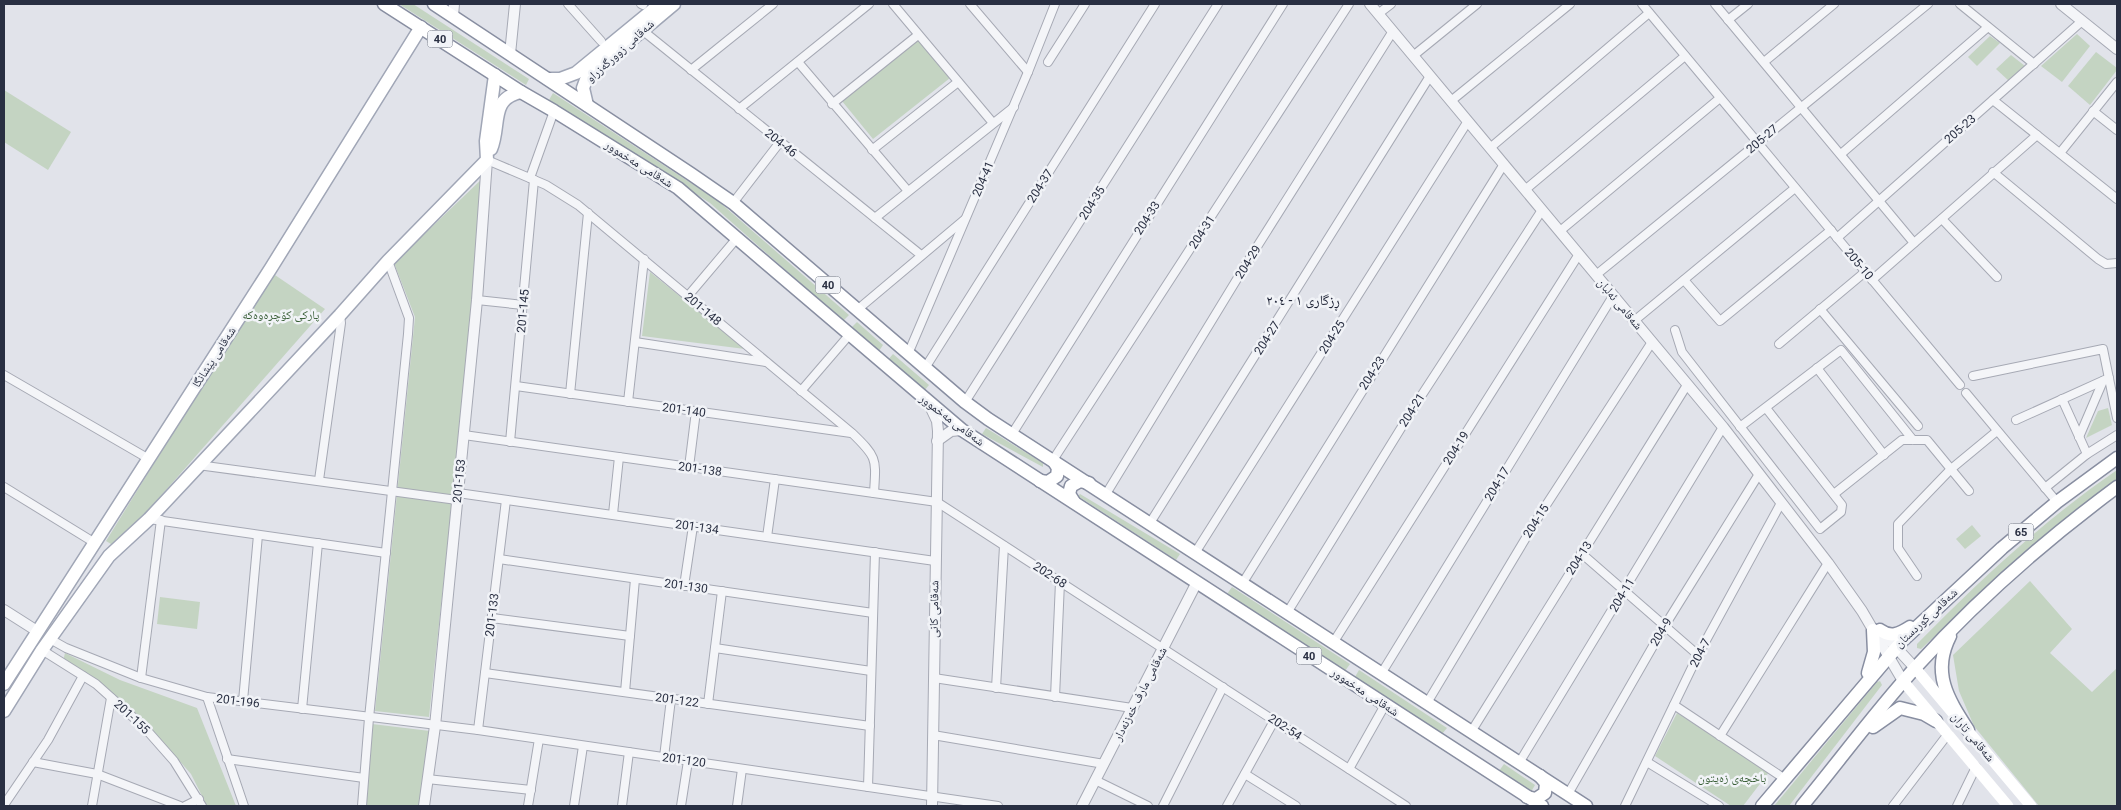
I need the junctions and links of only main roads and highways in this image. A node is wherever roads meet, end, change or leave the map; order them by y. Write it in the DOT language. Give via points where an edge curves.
graph roads {
  1 [pos="384,4"];
  2 [pos="434,4"];
  3 [pos="660,4"];
  4 [pos="674,4"];
  5 [pos="454,10"];
  6 [pos="421,27"];
  7 [pos="584,74"];
  8 [pos="495,75"];
  9 [pos="548,79"];
  10 [pos="521,92"];
  11 [pos="587,105"];
  12 [pos="488,158"];
  13 [pos="2117,458"];
  14 [pos="1053,460"];
  15 [pos="1040,481"];
  16 [pos="1089,483"];
  17 [pos="2117,487"];
  18 [pos="1074,502"];
  19 [pos="95,543"];
  20 [pos="109,556"];
  21 [pos="1930,613"];
  22 [pos="1960,621"];
  23 [pos="1915,668"];
  24 [pos="1903,681"];
  25 [pos="4,684"];
  26 [pos="1854,695"];
  27 [pos="4,711"];
  28 [pos="1936,720"];
  29 [pos="1968,730"];
  30 [pos="1855,740"];
  31 [pos="1539,776"];
  32 [pos="1820,785"];
  33 [pos="1527,797"];
  34 [pos="1542,806"];
  35 [pos="1586,806"];
  36 [pos="1762,806"];
  37 [pos="1802,806"];
  38 [pos="1810,806"];
  39 [pos="2008,806"];
  40 [pos="2031,806"];
  1 -- 6 [label="main road, شەقامی مەخموور / 40"];
  2 -- 5 [label="main road, شەقامی مەخموور / 40"];
  3 -- 7 [label="main road, شەقامی زوورگەزراو"];
  4 -- 7 [label="main road, شەقامی زوورگەزراو"];
  5 -- 9 [label="main road, شەقامی مەخموور / 40"];
  6 -- 8 [label="main road, شەقامی مەخموور / 40"];
  6 -- 19 [label="main road, شەقامی پێشانگا"];
  7 -- 9 [label="main road, شەقامی زوورگەزراو"];
  7 -- 11 [label="main road, شەقامی زوورگەزراو" via="583,92"];
  8 -- 10 [label="main road, شەقامی مەخموور / 40"];
  8 -- 12 [label="main road, 201-153" via="486,141"];
  9 -- 11 [label="main road, شەقامی مەخموور / 40"];
  10 -- 12 [label="main road, 201-153" via="507,97 500,106 495,139"];
  10 -- 15 [label="main road, شەقامی مەخموور / 40" via="678,188 962,430"];
  11 -- 14 [label="main road, شەقامی مەخموور / 40" via="732,203 964,402"];
  12 -- 20 [label="main road" via="198,465 155,519"];
  13 -- 21 [label="main road, شەقامی کوردستان / 65" via="2057,502"];
  14 -- 15 [label="main road" via="1058,468 1057,476 1050,481"];
  14 -- 16 [label="main road, شەقامی مەخموور / 40"];
  15 -- 18 [label="main road, شەقامی مەخموور / 40"];
  16 -- 18 [label="main road" via="1080,481 1071,486 1069,494"];
  16 -- 31 [label="main road, شەقامی مەخموور / 40"];
  17 -- 22 [label="main road, شەقامی کوردستان / 65" via="2072,520"];
  18 -- 33 [label="main road, شەقامی مەخموور / 40"];
  19 -- 20 [label="main road"];
  19 -- 25 [label="main road, شەقامی پێشانگا"];
  20 -- 27 [label="main road" via="42,650"];
  21 -- 26 [label="main road, شەقامی کوردستان / 65"];
  21 -- 26 [label="main road" via="1898,634 1877,630 1874,658"];
  22 -- 23 [label="main road, شەقامی کوردستان / 65"];
  22 -- 29 [label="main road" via="1944,648 1941,673 1947,695"];
  23 -- 24 [label="main road, شەقامی کوردستان / 65"];
  23 -- 29 [label="main road, شەقامی تاران"];
  24 -- 28 [label="main road, شەقامی تاران"];
  24 -- 30 [label="main road, شەقامی کوردستان / 65"];
  26 -- 36 [label="main road, شەقامی کوردستان / 65"];
  28 -- 30 [label="main road" via="1900,708"];
  28 -- 39 [label="main road, شەقامی تاران"];
  29 -- 40 [label="main road, شەقامی تاران"];
  30 -- 32 [label="main road, شەقامی کوردستان / 65"];
  31 -- 33 [label="main road" via="1546,783 1544,793 1538,798"];
  31 -- 35 [label="main road, شەقامی مەخموور / 40"];
  32 -- 37 [label="main road, شەقامی کوردستان / 65"];
  32 -- 38 [label="main road, شەقامی کوردستان / 65"];
  33 -- 34 [label="main road, شەقامی مەخموور / 40"];
}
